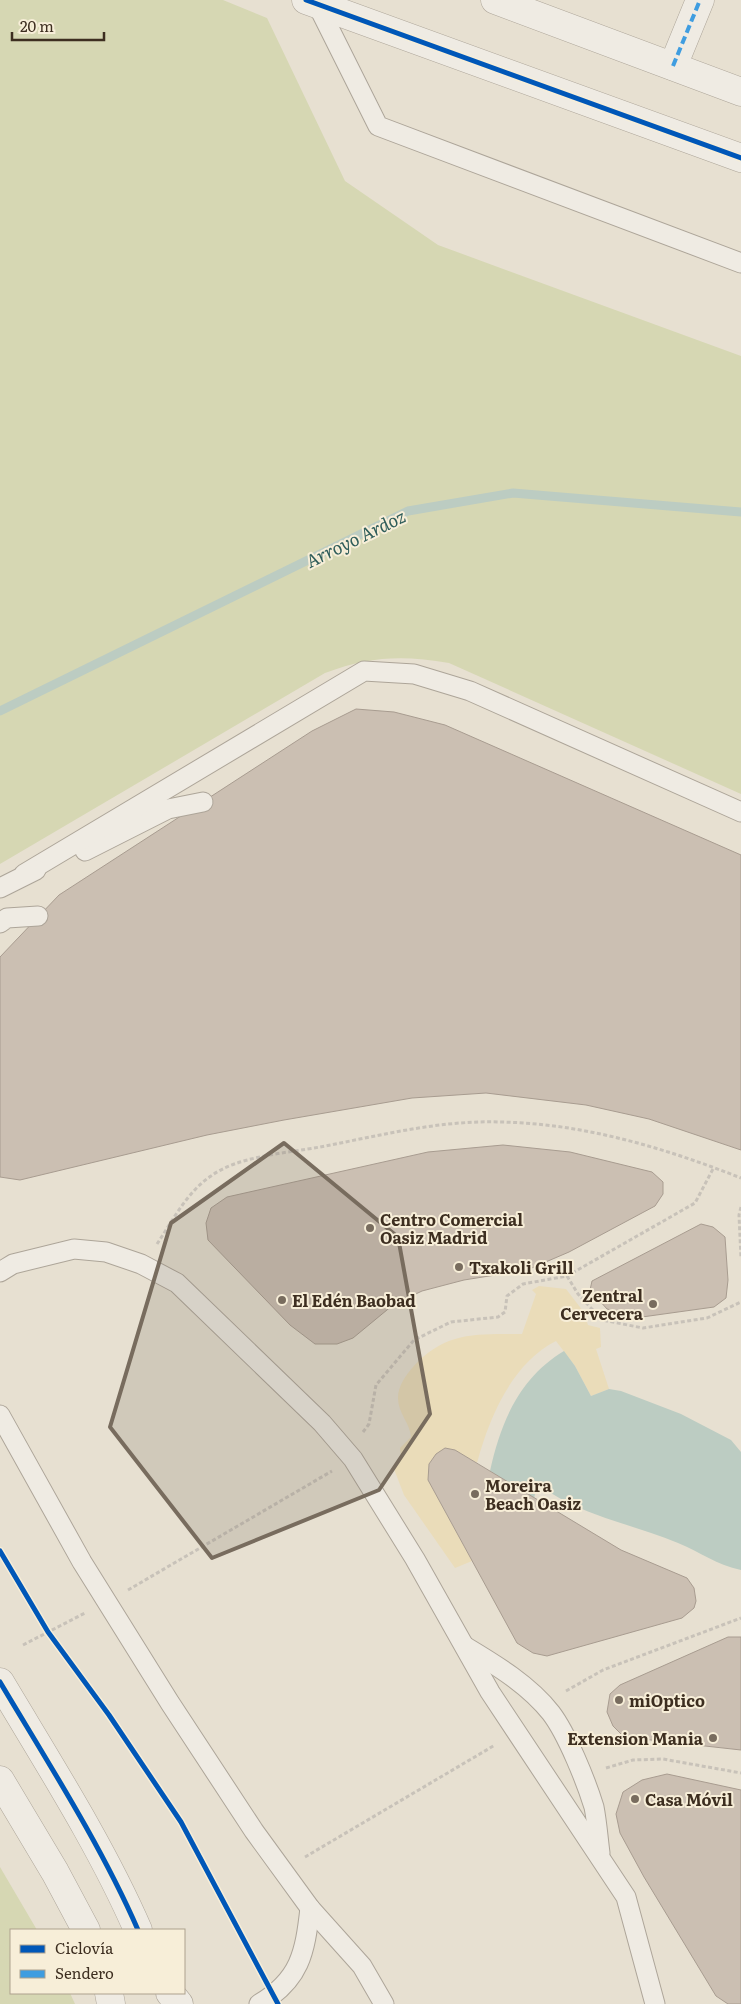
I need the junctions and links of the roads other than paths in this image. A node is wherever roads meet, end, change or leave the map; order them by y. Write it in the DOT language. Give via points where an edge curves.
graph roads {
  1 [pos="495,0"];
  2 [pos="700,0"];
  3 [pos="312,2"];
  4 [pos="673,66"];
  5 [pos="741,92"];
  6 [pos="741,158"];
  7 [pos="741,263"];
  8 [pos="203,802"];
  9 [pos="741,812"];
  10 [pos="24,874"];
  11 [pos="0,888"];
  12 [pos="38,916"];
  13 [pos="0,923"];
  14 [pos="4,1265"];
  15 [pos="0,1415"];
  16 [pos="465,1646"];
  17 [pos="0,1682"];
  18 [pos="0,1780"];
  19 [pos="601,1859"];
  20 [pos="310,1908"];
  21 [pos="85,1929"];
  22 [pos="138,1929"];
  23 [pos="171,1994"];
  24 [pos="179,2004"];
  25 [pos="259,2004"];
  26 [pos="384,2004"];
  27 [pos="655,2004"];
  1 -- 4 [label="street"];
  2 -- 4 [label="street"];
  3 -- 6 [label="street"];
  3 -- 7 [label="lane" via="378,126"];
  4 -- 5 [label="street"];
  8 -- 10 [label="lane" via="168,809 93,848"];
  9 -- 10 [label="lane" via="470,691 414,674 364,671"];
  10 -- 11 [label="lane"];
  12 -- 13 [label="lane" via="7,918"];
  14 -- 16 [label="lane" via="74,1249 141,1264 177,1283 288,1389 353,1459"];
  15 -- 20 [label="lane" via="107,1602 249,1824"];
  16 -- 19 [label="lane" via="516,1733"];
  16 -- 19 [label="lane" via="526,1688 551,1714 573,1754 594,1808"];
  17 -- 22 [label="street" via="126,1902"];
  18 -- 21 [label="street"];
  19 -- 27 [label="lane" via="626,1897"];
  20 -- 25 [label="lane" via="304,1950 290,1982"];
  20 -- 26 [label="lane" via="362,1966"];
  23 -- 24 [label="street"];
}
